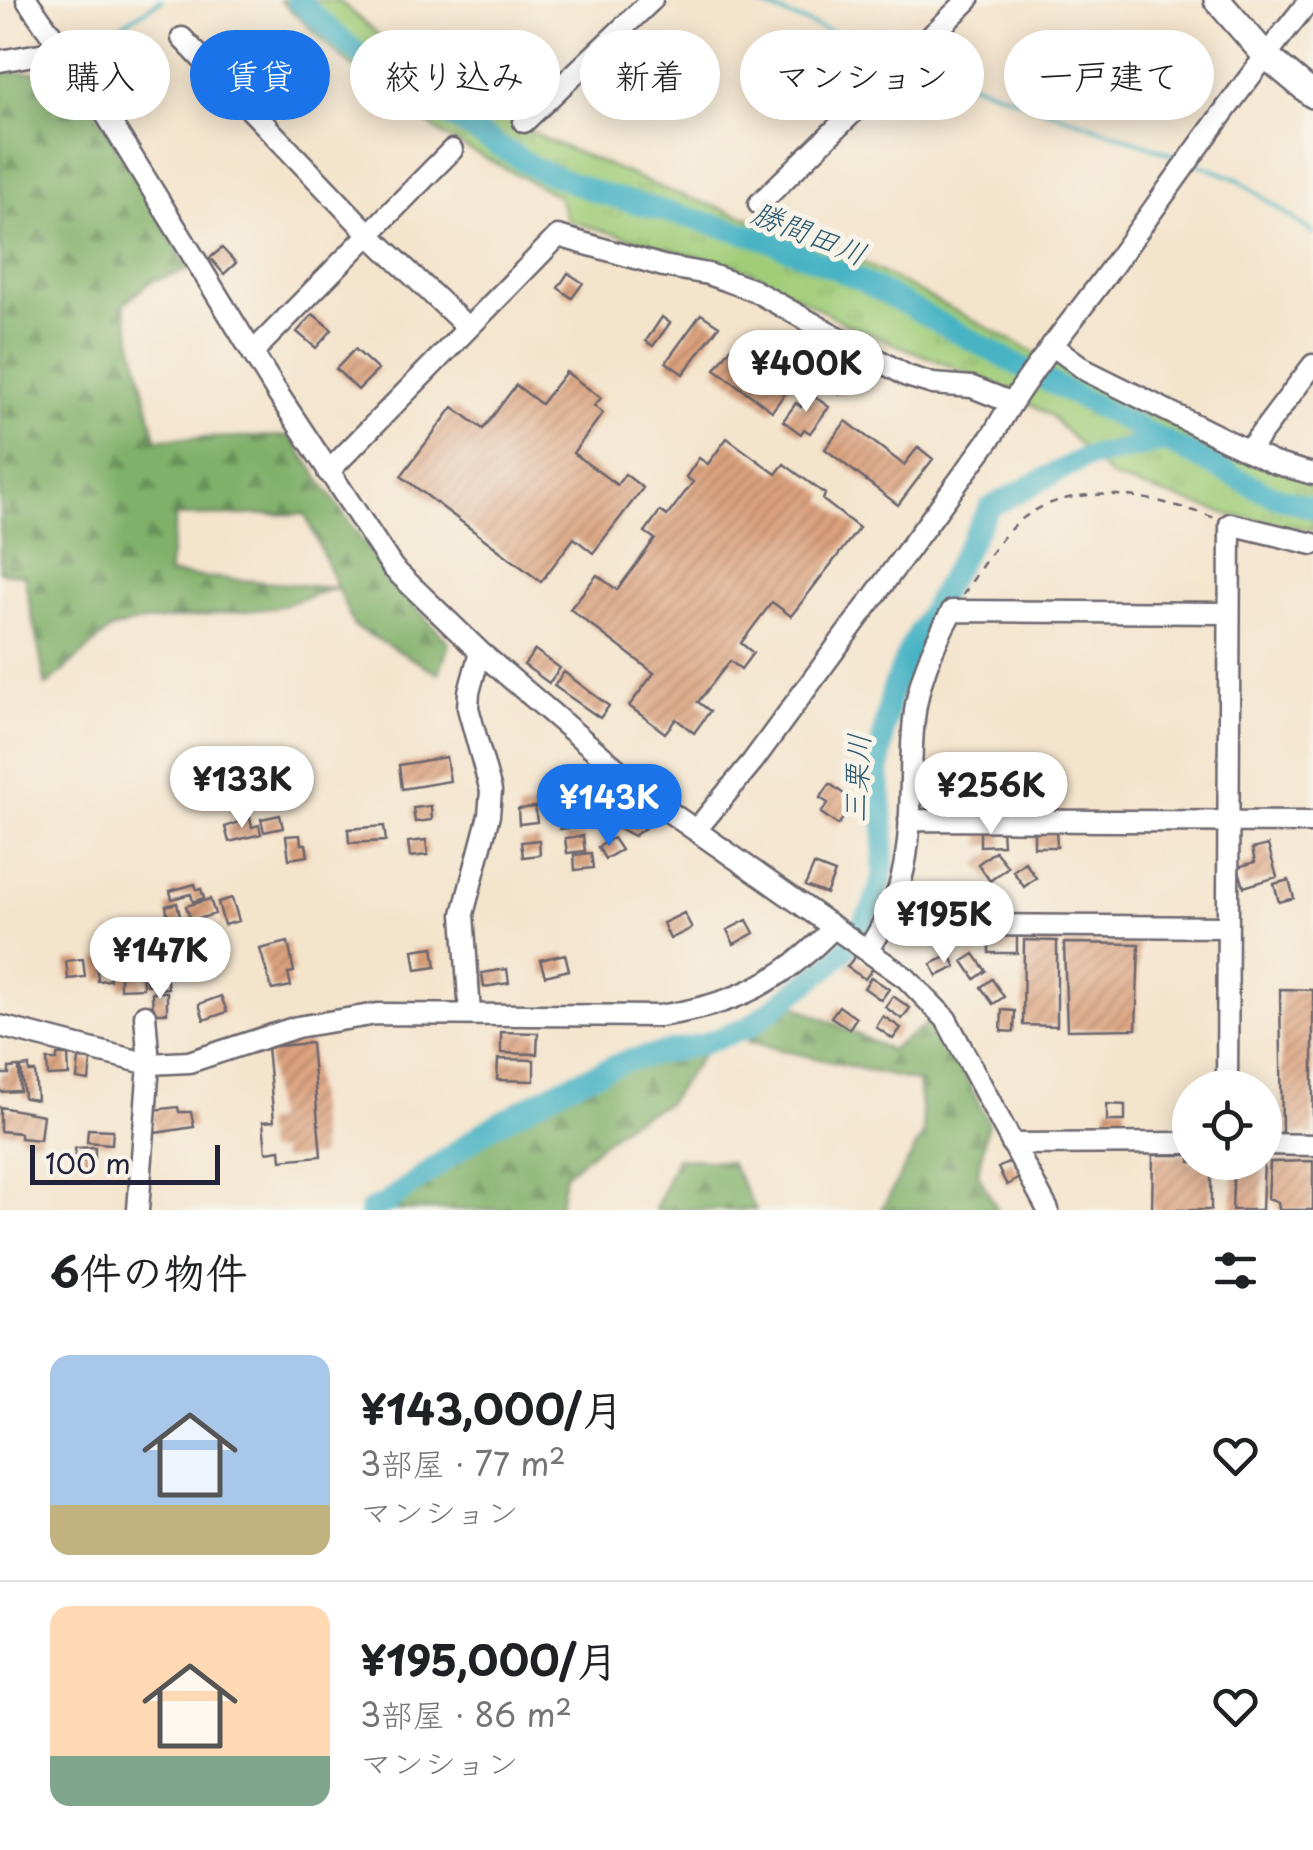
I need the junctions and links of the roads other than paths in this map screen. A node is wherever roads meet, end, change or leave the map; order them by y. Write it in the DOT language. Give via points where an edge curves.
graph roads {
  1 [pos="26,0"];
  2 [pos="652,0"];
  3 [pos="968,0"];
  4 [pos="1217,0"];
  5 [pos="1310,0"];
  6 [pos="48,30"];
  7 [pos="182,38"];
  8 [pos="1265,55"];
  9 [pos="30,56"];
  10 [pos="0,61"];
  11 [pos="1313,95"];
  12 [pos="107,120"];
  13 [pos="524,122"];
  14 [pos="452,150"];
  15 [pos="759,204"];
  16 [pos="370,234"];
  17 [pos="467,327"];
  18 [pos="1049,349"];
  19 [pos="254,351"];
  20 [pos="1313,365"];
  21 [pos="1013,399"];
  22 [pos="1248,451"];
  23 [pos="328,472"];
  24 [pos="1313,474"];
  25 [pos="1313,544"];
  26 [pos="1229,613"];
  27 [pos="480,652"];
  28 [pos="909,820"];
  29 [pos="1227,821"];
  30 [pos="1313,822"];
  31 [pos="696,830"];
  32 [pos="973,925"];
  33 [pos="834,927"];
  34 [pos="1226,927"];
  35 [pos="868,950"];
  36 [pos="470,1013"];
  37 [pos="145,1015"];
  38 [pos="0,1026"];
  39 [pos="149,1064"];
  40 [pos="1227,1070"];
  41 [pos="1172,1143"];
  42 [pos="1012,1144"];
  43 [pos="1282,1144"];
  44 [pos="1313,1144"];
  45 [pos="138,1210"];
  46 [pos="1048,1210"];
  1 -- 6 [label="street"];
  2 -- 13 [label="street"];
  3 -- 15 [label="street"];
  4 -- 8 [label="main road"];
  5 -- 8 [label="street"];
  7 -- 16 [label="street"];
  8 -- 11 [label="main road"];
  8 -- 18 [label="street"];
  9 -- 10 [label="street"];
  12 -- 19 [label="street"];
  14 -- 16 [label="street"];
  16 -- 17 [label="street"];
  16 -- 19 [label="street"];
  17 -- 21 [label="street" via="558,236 753,290 907,376"];
  17 -- 23 [label="street"];
  18 -- 21 [label="street"];
  18 -- 22 [label="street"];
  19 -- 23 [label="street"];
  20 -- 22 [label="street"];
  21 -- 31 [label="street" via="753,761"];
  22 -- 24 [label="street"];
  23 -- 27 [label="street" via="393,568"];
  25 -- 26 [label="street" via="1230,524"];
  26 -- 28 [label="street" via="952,611 926,662 914,718"];
  26 -- 29 [label="street"];
  27 -- 31 [label="street"];
  27 -- 36 [label="street" via="468,708 491,791 463,914"];
  28 -- 29 [label="street"];
  28 -- 35 [label="street" via="901,881"];
  29 -- 30 [label="street"];
  29 -- 34 [label="street"];
  31 -- 33 [label="street"];
  32 -- 34 [label="street"];
  33 -- 35 [label="street"];
  33 -- 36 [label="street" via="758,988 694,1011"];
  34 -- 40 [label="street"];
  35 -- 42 [label="street" via="946,1019"];
  36 -- 39 [label="street" via="377,1014 298,1027 190,1062"];
  37 -- 39 [label="street"];
  38 -- 39 [label="street"];
  39 -- 45 [label="street"];
  41 -- 42 [label="street"];
  42 -- 46 [label="street"];
  43 -- 44 [label="street"];
}
